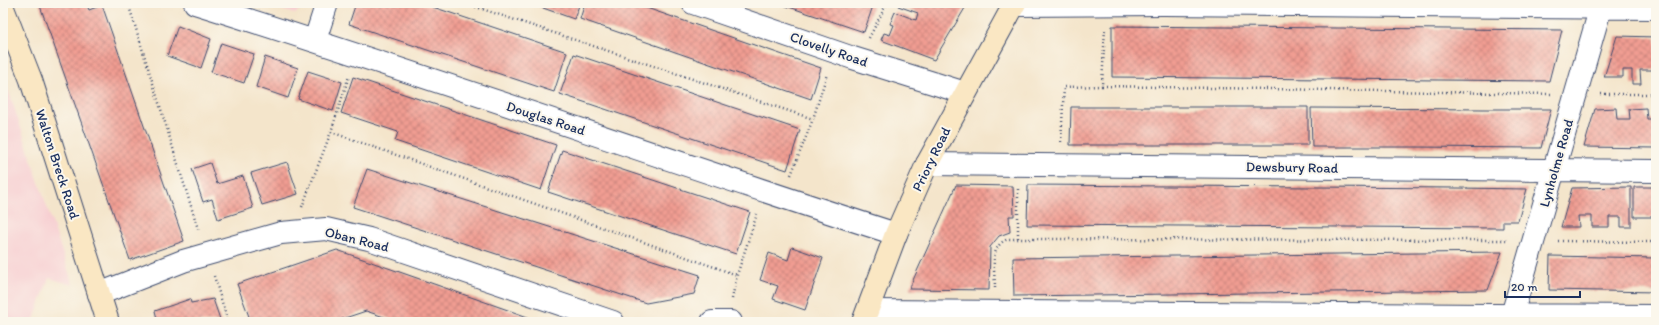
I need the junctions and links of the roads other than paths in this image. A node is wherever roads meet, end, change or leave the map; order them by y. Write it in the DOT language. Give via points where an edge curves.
graph roads {
  1 [pos="195,3"];
  2 [pos="327,3"];
  3 [pos="693,3"];
  4 [pos="1015,4"];
  5 [pos="1107,4"];
  6 [pos="1601,5"];
  7 [pos="3,8"];
  8 [pos="1656,8"];
  9 [pos="315,40"];
  10 [pos="965,93"];
  11 [pos="927,164"];
  12 [pos="1555,170"];
  13 [pos="1656,171"];
  14 [pos="896,234"];
  15 [pos="99,294"];
  16 [pos="1656,316"];
  17 [pos="866,317"];
  18 [pos="1510,319"];
  19 [pos="108,322"];
  20 [pos="613,322"];
  1 -- 9 [label="street, Douglas Road"];
  2 -- 9 [label="street"];
  3 -- 10 [label="street, Clovelly Road"];
  4 -- 5 [label="street"];
  4 -- 10 [label="street, Priory Road"];
  5 -- 6 [label="street"];
  6 -- 8 [label="street"];
  6 -- 12 [label="street, Lynholme Road"];
  7 -- 15 [label="street, Walton Breck Road" via="31,80"];
  9 -- 14 [label="street, Douglas Road"];
  10 -- 11 [label="street, Priory Road"];
  11 -- 12 [label="street, Dewsbury Road"];
  11 -- 14 [label="street, Priory Road"];
  12 -- 13 [label="street, Dewsbury Road"];
  12 -- 18 [label="street, Lynholme Road"];
  14 -- 17 [label="street, Priory Road"];
  15 -- 19 [label="street, Walton Breck Road"];
  15 -- 20 [label="street, Oban Road" via="206,254 281,233 326,229 369,239"];
  16 -- 18 [label="street"];
  17 -- 18 [label="street" via="996,312"];
}
